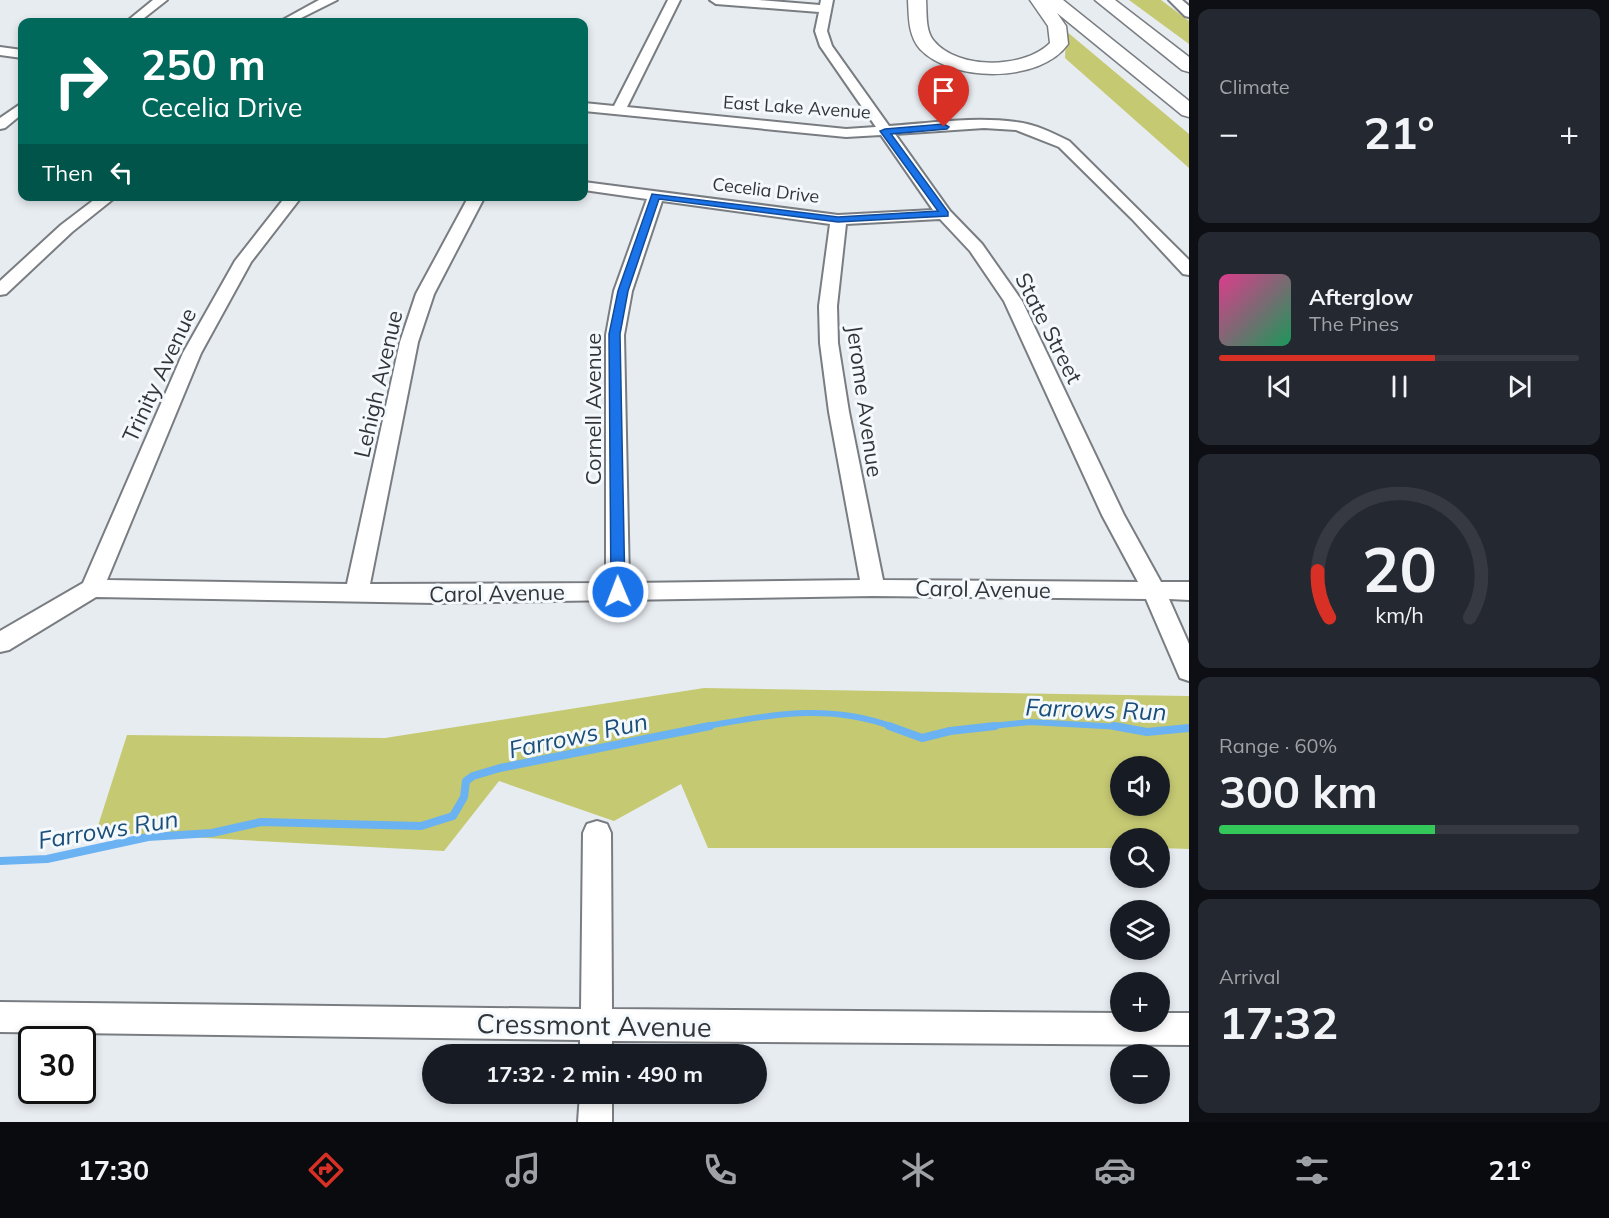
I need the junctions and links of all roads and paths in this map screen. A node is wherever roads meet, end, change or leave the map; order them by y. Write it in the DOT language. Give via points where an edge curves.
graph roads {
  1 [pos="161,0"];
  2 [pos="331,0"];
  3 [pos="674,0"];
  4 [pos="716,0"];
  5 [pos="917,0"];
  6 [pos="1039,0"];
  7 [pos="1052,0"];
  8 [pos="1104,0"];
  9 [pos="1176,0"];
  10 [pos="826,5"];
  11 [pos="1189,13"];
  12 [pos="137,18"];
  13 [pos="292,18"];
  14 [pos="0,51"];
  15 [pos="18,53"];
  16 [pos="1189,66"];
  17 [pos="588,107"];
  18 [pos="18,110"];
  19 [pos="618,111"];
  20 [pos="1189,111"];
  21 [pos="0,124"];
  22 [pos="885,131"];
  23 [pos="588,187"];
  24 [pos="656,196"];
  25 [pos="102,201"];
  26 [pos="291,201"];
  27 [pos="474,201"];
  28 [pos="944,214"];
  29 [pos="838,219"];
  30 [pos="1189,270"];
  31 [pos="0,290"];
  32 [pos="92,588"];
  33 [pos="873,588"];
  34 [pos="1154,591"];
  35 [pos="1189,591"];
  36 [pos="618,592"];
  37 [pos="357,593"];
  38 [pos="0,643"];
  39 [pos="1189,671"];
  40 [pos="597,833"];
  41 [pos="0,1017"];
  42 [pos="1189,1029"];
  43 [pos="596,1040"];
  44 [pos="596,1104"];
  45 [pos="596,1122"];
  1 -- 12 [label="street"];
  2 -- 13 [label="street"];
  3 -- 19 [label="street"];
  4 -- 10 [label="street"];
  5 -- 6 [label="highway" via="921,33 932,51 967,64 1000,67 1034,63 1046,58 1059,44 1057,26"];
  7 -- 20 [label="highway"];
  8 -- 16 [label="highway"];
  9 -- 11 [label="street"];
  10 -- 22 [label="street, State Street" via="821,31 826,46"];
  14 -- 15 [label="street"];
  17 -- 19 [label="street, East Lake Avenue"];
  18 -- 21 [label="street"];
  19 -- 22 [label="street, East Lake Avenue" via="828,132"];
  22 -- 28 [label="street, State Street"];
  22 -- 30 [label="street, East Lake Avenue" via="984,124 1017,126 1043,134 1064,144"];
  23 -- 24 [label="street, Cecelia Drive"];
  24 -- 29 [label="street, Cecelia Drive"];
  24 -- 36 [label="street, Cornell Avenue" via="623,291 615,334"];
  25 -- 31 [label="street"];
  26 -- 32 [label="street, Trinity Avenue" via="243,261 192,353"];
  27 -- 37 [label="street, Lehigh Avenue" via="425,294 408,342"];
  28 -- 29 [label="street, Cecelia Drive"];
  28 -- 34 [label="street, State Street" via="976,248 1013,301 1113,515"];
  29 -- 33 [label="street, Jerome Avenue" via="828,306 829,343 838,412"];
  32 -- 37 [label="street, Carol Avenue"];
  32 -- 38 [label="street"];
  33 -- 34 [label="street, Carol Avenue"];
  33 -- 36 [label="street, Carol Avenue"];
  34 -- 35 [label="street, Carol Avenue"];
  34 -- 39 [label="street, State Street"];
  36 -- 37 [label="street, Carol Avenue"];
  40 -- 43 [label="street"];
  41 -- 43 [label="street, Cressmont Avenue"];
  42 -- 43 [label="street, Cressmont Avenue"];
  44 -- 45 [label="street"];
}
